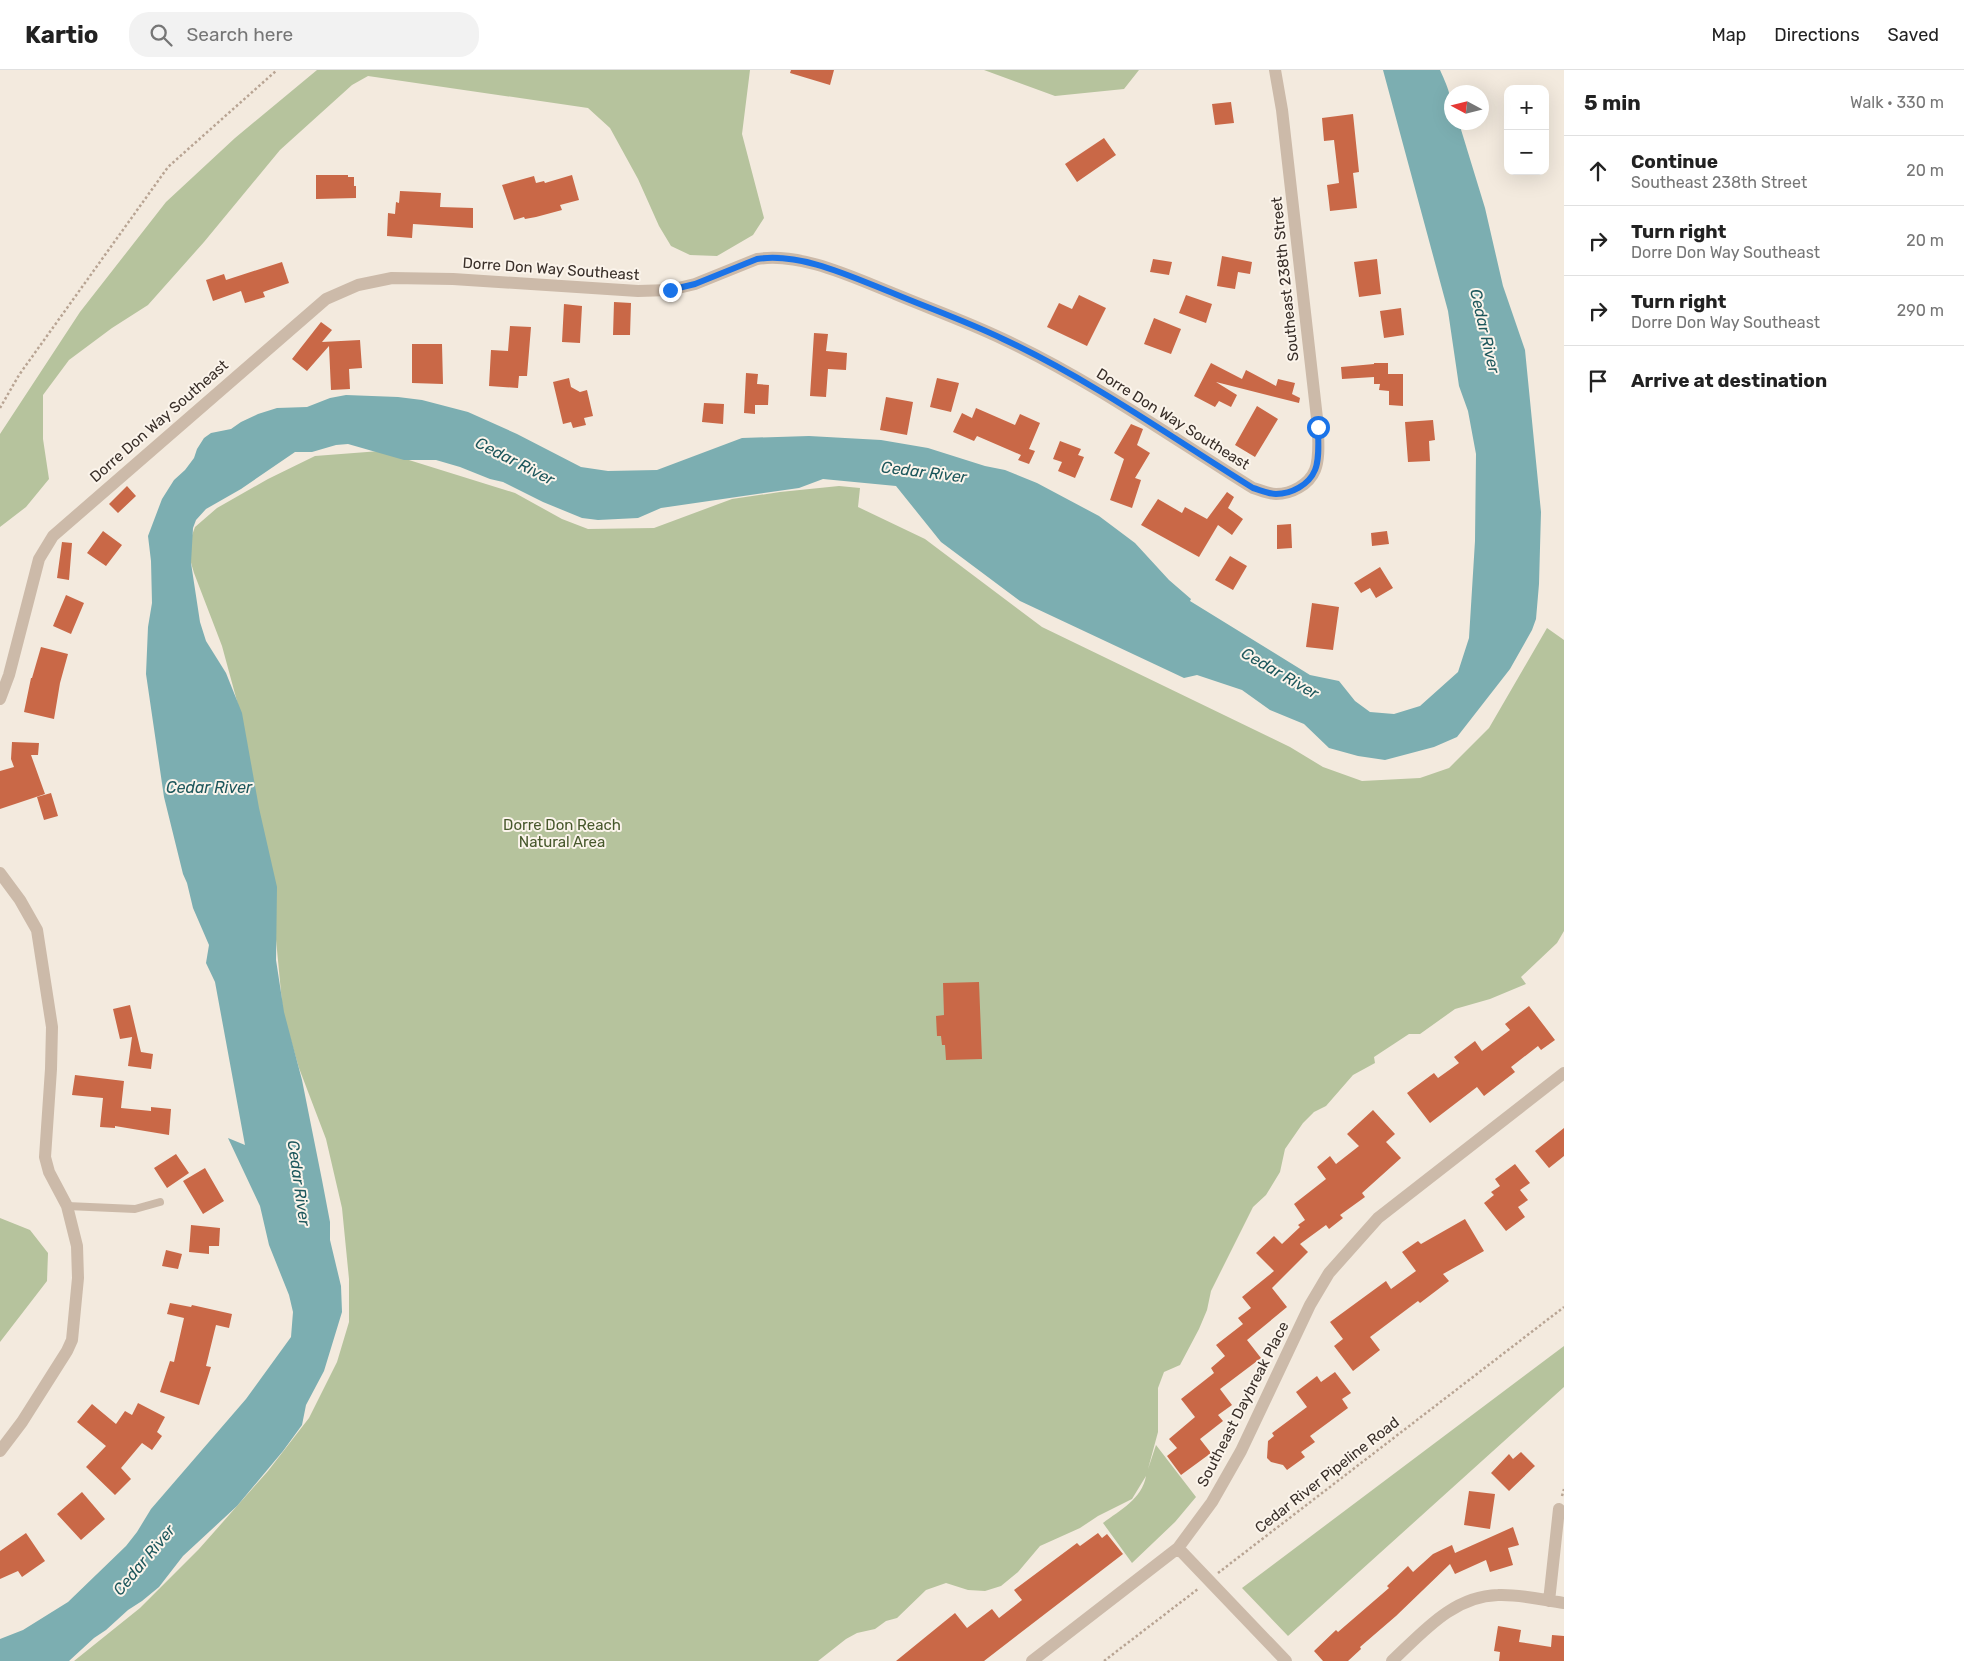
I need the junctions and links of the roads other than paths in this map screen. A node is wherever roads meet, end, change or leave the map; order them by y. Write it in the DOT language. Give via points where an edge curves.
graph roads {
  1 [pos="1275,70"];
  2 [pos="1306,483"];
  3 [pos="0,699"];
  4 [pos="0,873"];
  5 [pos="1564,1073"];
  6 [pos="160,1202"];
  7 [pos="67,1206"];
  8 [pos="0,1451"];
  9 [pos="1558,1509"];
  10 [pos="1178,1548"];
  11 [pos="1549,1601"];
  12 [pos="1564,1603"];
  13 [pos="1032,1661"];
  14 [pos="1286,1661"];
  15 [pos="1392,1661"];
  1 -- 2 [label="street, Southeast 238th Street" via="1318,427 1318,458 1315,471"];
  2 -- 3 [label="street, Dorre Don Way Southeast" via="1291,492 1274,494 1253,488 1107,394 1003,338 848,275 791,259 757,259 695,284 670,290 392,278 358,285 326,299 53,536 39,559"];
  4 -- 7 [label="street" via="37,930 52,1026 45,1157"];
  5 -- 10 [label="street, Southeast Daybreak Place" via="1378,1218 1329,1273 1310,1305 1241,1451 1212,1502"];
  6 -- 7 [label="lane" via="135,1209"];
  7 -- 8 [label="street" via="77,1246 78,1278 72,1340 22,1422"];
  9 -- 11 [label="street"];
  10 -- 13 [label="street, Southeast Daybreak Place"];
  10 -- 14 [label="street"];
  11 -- 12 [label="street"];
  11 -- 15 [label="street" via="1506,1595 1476,1598 1458,1605 1434,1621"];
}
